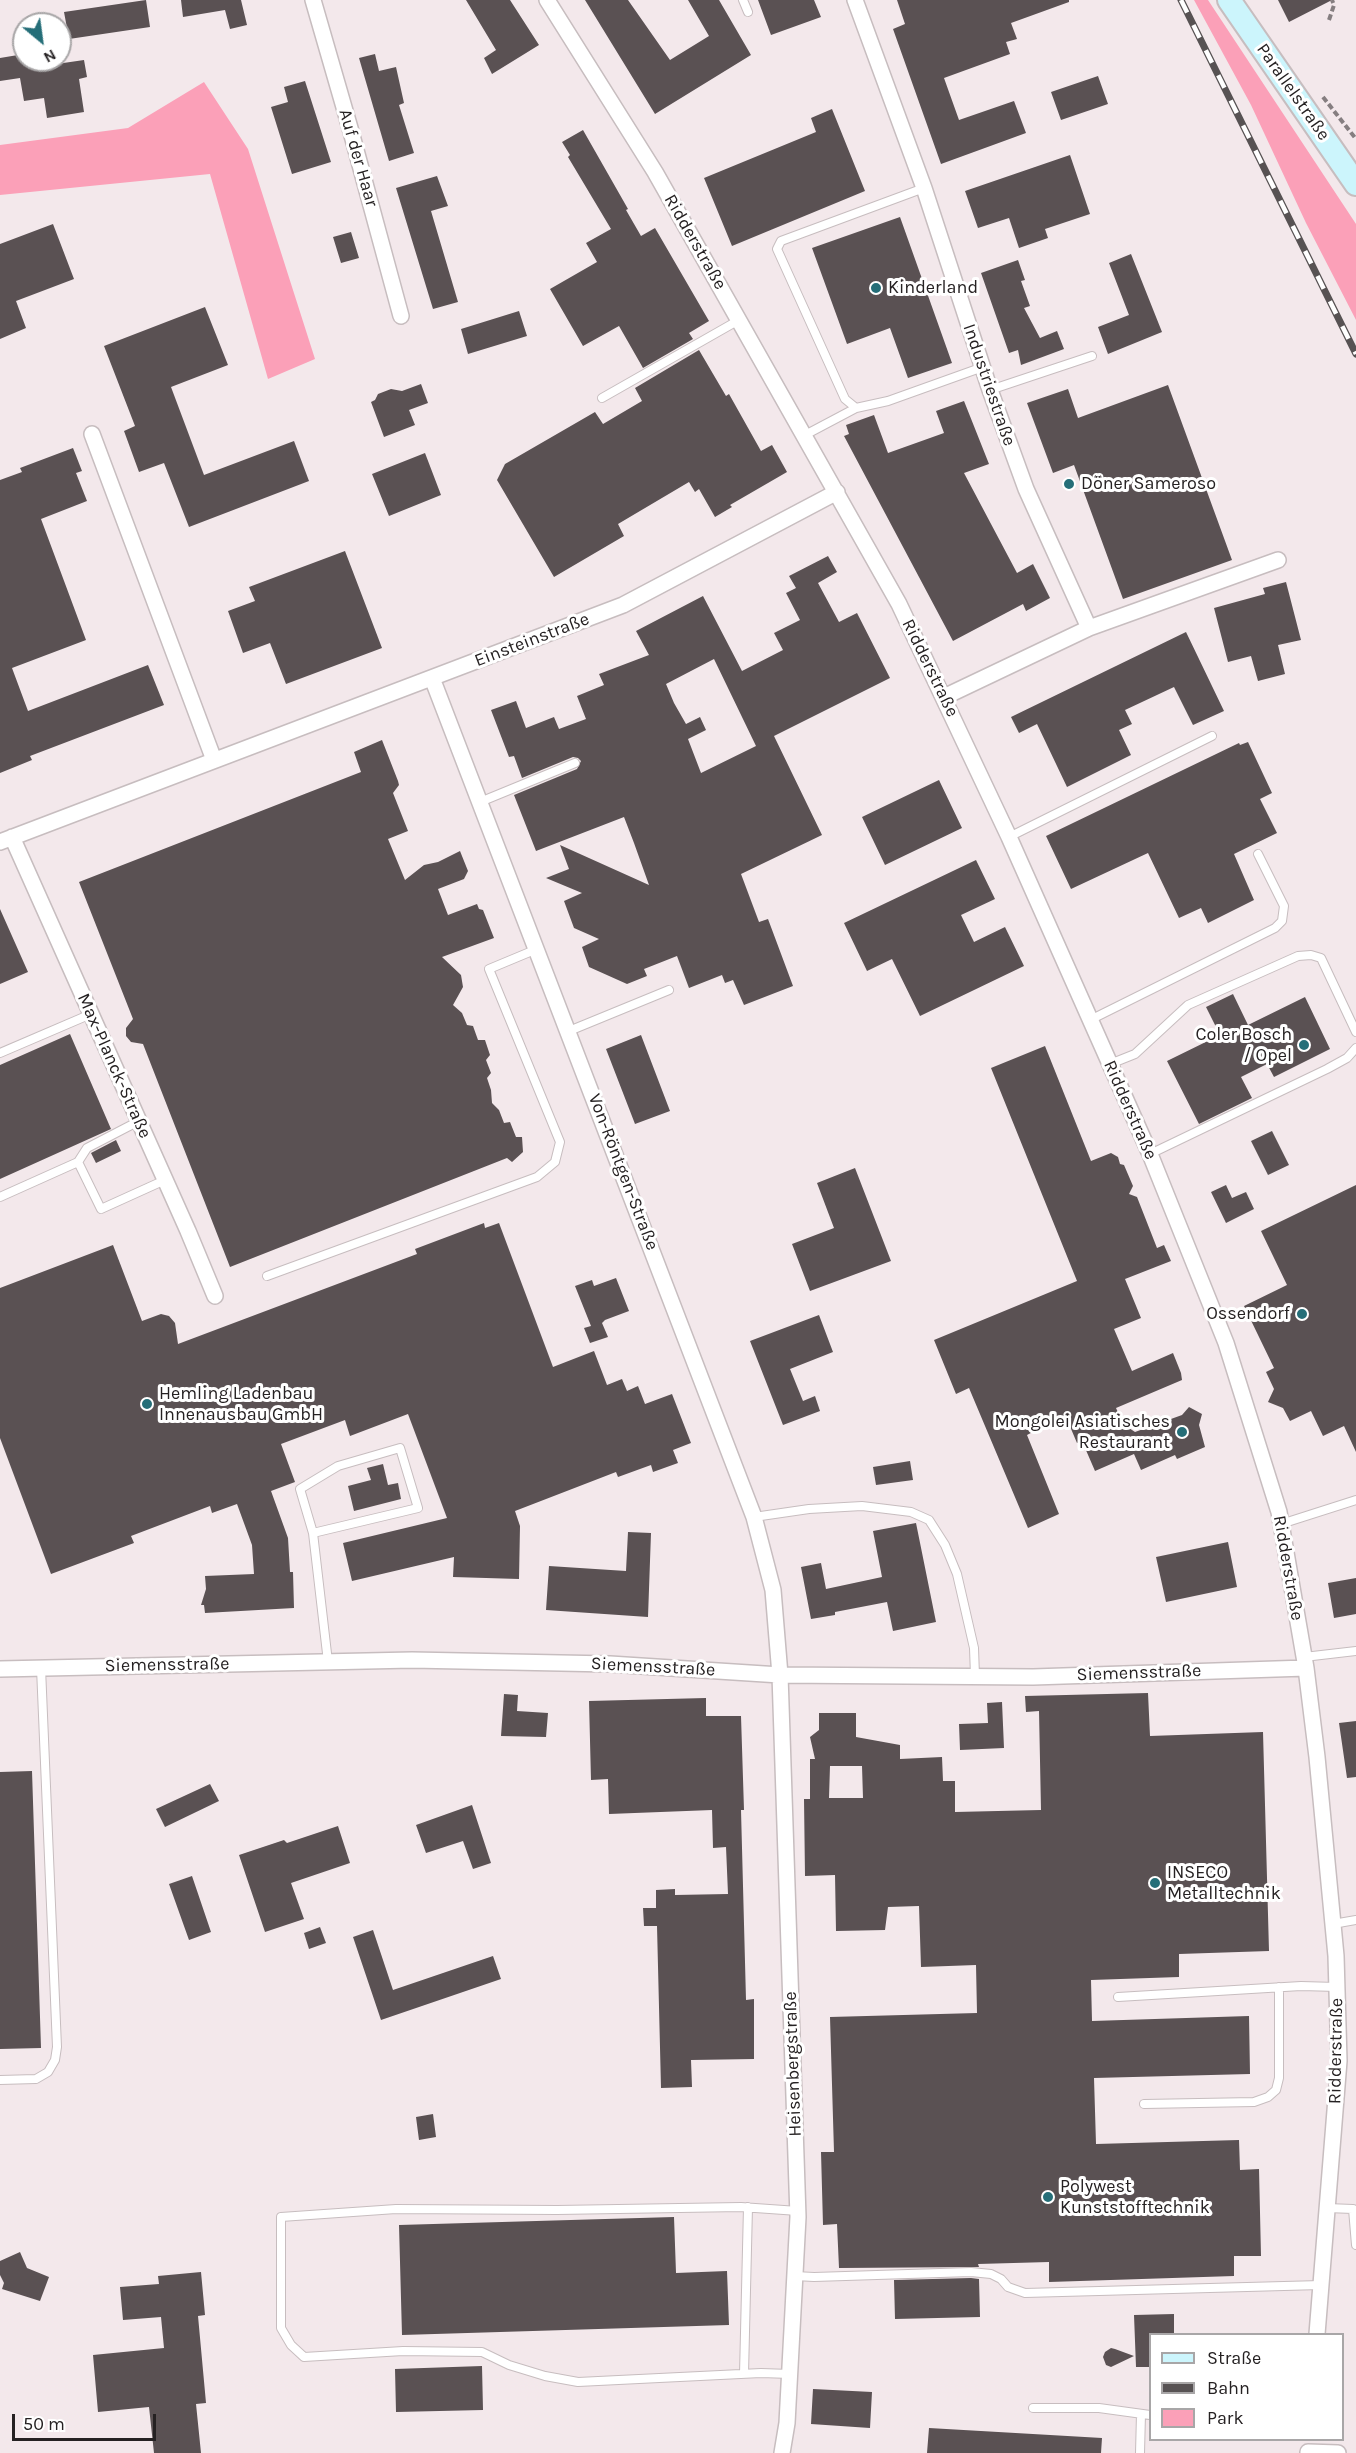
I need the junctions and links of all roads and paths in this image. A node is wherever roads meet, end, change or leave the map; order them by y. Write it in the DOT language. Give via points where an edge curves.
graph roads {
  1 [pos="313,0"];
  2 [pos="547,0"];
  3 [pos="743,0"];
  4 [pos="855,0"];
  5 [pos="1229,0"];
  6 [pos="1332,0"];
  7 [pos="748,12"];
  8 [pos="1329,20"];
  9 [pos="1356,184"];
  10 [pos="924,188"];
  11 [pos="401,316"];
  12 [pos="740,320"];
  13 [pos="1092,356"];
  14 [pos="983,367"];
  15 [pos="990,390"];
  16 [pos="602,398"];
  17 [pos="856,408"];
  18 [pos="92,434"];
  19 [pos="805,435"];
  20 [pos="837,492"];
  21 [pos="1278,560"];
  22 [pos="1089,628"];
  23 [pos="432,678"];
  24 [pos="945,697"];
  25 [pos="1212,736"];
  26 [pos="214,760"];
  27 [pos="575,763"];
  28 [pos="480,802"];
  29 [pos="1009,837"];
  30 [pos="6,839"];
  31 [pos="1258,854"];
  32 [pos="537,949"];
  33 [pos="669,990"];
  34 [pos="91,1014"];
  35 [pos="1090,1020"];
  36 [pos="569,1031"];
  37 [pos="1356,1032"];
  38 [pos="1356,1048"];
  39 [pos="0,1053"];
  40 [pos="1110,1064"];
  41 [pos="139,1121"];
  42 [pos="1149,1154"];
  43 [pos="78,1162"];
  44 [pos="165,1180"];
  45 [pos="0,1197"];
  46 [pos="267,1276"];
  47 [pos="215,1296"];
  48 [pos="1356,1500"];
  49 [pos="754,1517"];
  50 [pos="1281,1524"];
  51 [pos="313,1533"];
  52 [pos="1356,1651"];
  53 [pos="328,1662"];
  54 [pos="1305,1663"];
  55 [pos="41,1668"];
  56 [pos="0,1669"];
  57 [pos="780,1675"];
  58 [pos="975,1676"];
  59 [pos="1356,1920"];
  60 [pos="1333,1924"];
  61 [pos="1279,1987"];
  62 [pos="1337,1987"];
  63 [pos="1118,1997"];
  64 [pos="0,2080"];
  65 [pos="1144,2104"];
  66 [pos="748,2207"];
  67 [pos="1327,2208"];
  68 [pos="798,2211"];
  69 [pos="1356,2245"];
  70 [pos="795,2276"];
  71 [pos="1321,2285"];
  72 [pos="1317,2333"];
  73 [pos="744,2374"];
  74 [pos="790,2374"];
  75 [pos="1033,2408"];
  76 [pos="1141,2414"];
  77 [pos="1149,2415"];
  78 [pos="782,2453"];
  79 [pos="1140,2453"];
  80 [pos="1308,2453"];
  81 [pos="1338,2453"];
  1 -- 11 [label="street, Auf der Haar"];
  2 -- 12 [label="street, Ridderstraße" via="655,172"];
  3 -- 7 [label="lane"];
  4 -- 10 [label="street, Industriestraße"];
  5 -- 9 [label="main road, Parallelstraße"];
  6 -- 8 [label="path"];
  10 -- 14 [label="street, Industriestraße"];
  10 -- 17 [label="lane" via="781,241 777,249 845,399"];
  12 -- 16 [label="lane"];
  12 -- 19 [label="street, Ridderstraße"];
  13 -- 15 [label="lane"];
  14 -- 15 [label="street, Industriestraße"];
  14 -- 17 [label="lane" via="888,401"];
  15 -- 22 [label="street, Industriestraße" via="1026,489"];
  17 -- 19 [label="lane"];
  18 -- 26 [label="street"];
  19 -- 20 [label="street, Ridderstraße"];
  20 -- 23 [label="street, Einsteinstraße" via="623,605"];
  20 -- 24 [label="street, Ridderstraße"];
  21 -- 22 [label="street"];
  22 -- 24 [label="street"];
  23 -- 26 [label="street, Einsteinstraße"];
  23 -- 28 [label="street, Von-Röntgen-Straße"];
  24 -- 29 [label="street, Ridderstraße"];
  25 -- 29 [label="lane"];
  26 -- 30 [label="street, Einsteinstraße"];
  27 -- 28 [label="lane"];
  28 -- 32 [label="street, Von-Röntgen-Straße"];
  29 -- 35 [label="street, Ridderstraße"];
  30 -- 34 [label="street, Max-Planck-Straße"];
  31 -- 35 [label="lane" via="1284,906 1282,921 1275,928"];
  32 -- 36 [label="street, Von-Röntgen-Straße"];
  32 -- 46 [label="lane" via="489,969 560,1142 555,1162 537,1177"];
  33 -- 36 [label="lane"];
  34 -- 39 [label="lane"];
  34 -- 41 [label="street, Max-Planck-Straße"];
  35 -- 40 [label="street, Ridderstraße"];
  36 -- 49 [label="street, Von-Röntgen-Straße"];
  37 -- 40 [label="lane" via="1321,958 1298,956 1188,1005 1135,1054"];
  38 -- 42 [label="lane" via="1327,1069"];
  40 -- 42 [label="street, Ridderstraße"];
  41 -- 43 [label="lane" via="87,1148"];
  41 -- 44 [label="street, Max-Planck-Straße"];
  42 -- 50 [label="street, Ridderstraße" via="1226,1343"];
  43 -- 44 [label="lane" via="101,1209"];
  43 -- 45 [label="lane"];
  44 -- 47 [label="street, Max-Planck-Straße"];
  48 -- 50 [label="lane"];
  49 -- 57 [label="street, Von-Röntgen-Straße" via="773,1590"];
  49 -- 58 [label="lane" via="862,1506 911,1512 928,1520 945,1545 957,1574 974,1648"];
  50 -- 54 [label="street, Ridderstraße"];
  51 -- 51 [label="lane" via="300,1489 338,1466 400,1449 418,1508"];
  51 -- 53 [label="lane"];
  52 -- 54 [label="lane"];
  53 -- 55 [label="street, Siemensstraße"];
  53 -- 57 [label="street, Siemensstraße" via="610,1664"];
  54 -- 58 [label="street, Siemensstraße" via="1033,1677"];
  54 -- 60 [label="street, Ridderstraße"];
  55 -- 56 [label="street, Siemensstraße"];
  55 -- 64 [label="lane" via="57,2047 48,2072 36,2079"];
  57 -- 58 [label="street, Siemensstraße"];
  57 -- 68 [label="street, Heisenbergstraße"];
  59 -- 60 [label="lane"];
  60 -- 62 [label="street, Ridderstraße"];
  61 -- 62 [label="lane"];
  61 -- 63 [label="lane"];
  61 -- 65 [label="lane" via="1279,2078 1276,2090 1268,2097 1254,2102"];
  62 -- 67 [label="street, Ridderstraße" via="1339,2061"];
  66 -- 68 [label="lane"];
  66 -- 73 [label="lane"];
  66 -- 73 [label="lane" via="396,2209 281,2217 281,2328 304,2357 403,2351 482,2352 536,2374 578,2382"];
  67 -- 69 [label="lane" via="1353,2209"];
  67 -- 71 [label="street, Ridderstraße"];
  68 -- 70 [label="street, Heisenbergstraße"];
  70 -- 71 [label="lane" via="971,2272 991,2274 1008,2287 1025,2293"];
  70 -- 74 [label="street, Heisenbergstraße"];
  71 -- 72 [label="street, Ridderstraße"];
  73 -- 74 [label="lane"];
  74 -- 78 [label="street, Heisenbergstraße"];
  75 -- 76 [label="lane" via="1099,2408"];
  76 -- 77 [label="lane"];
  76 -- 79 [label="lane"];
  80 -- 81 [label="street"];
}
